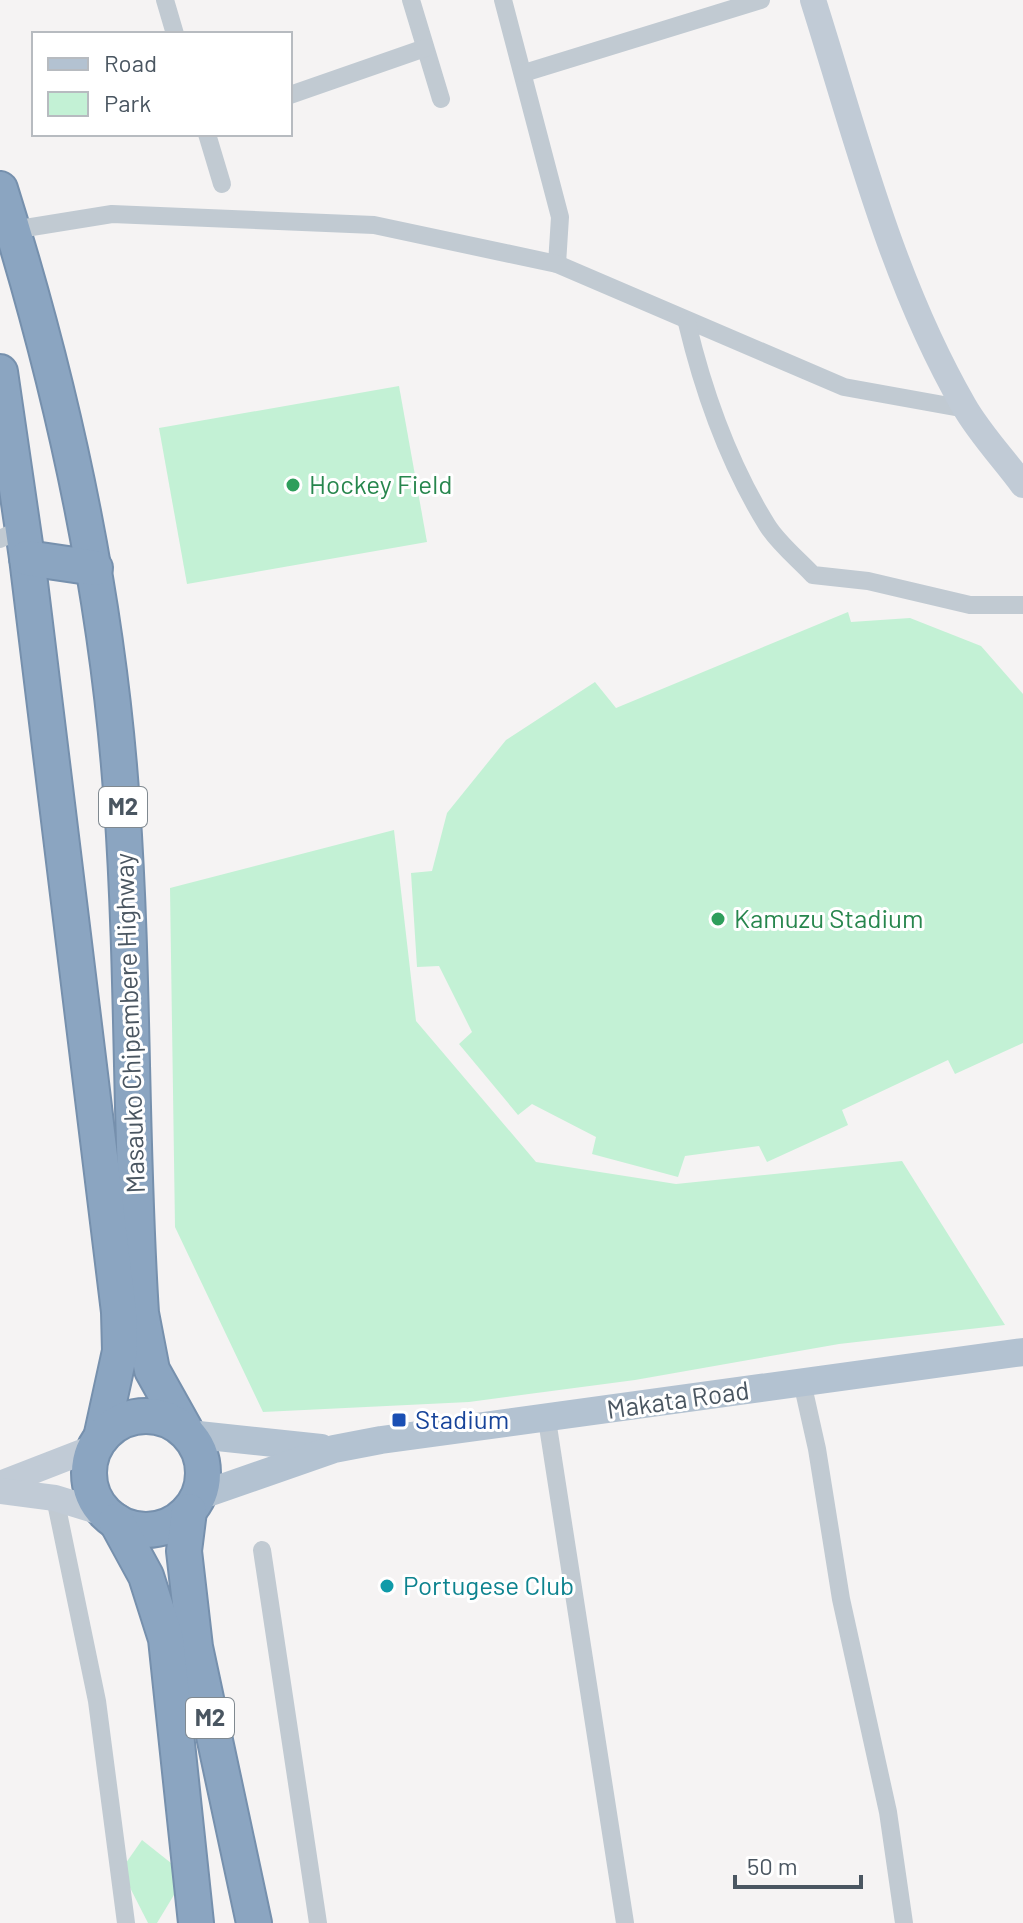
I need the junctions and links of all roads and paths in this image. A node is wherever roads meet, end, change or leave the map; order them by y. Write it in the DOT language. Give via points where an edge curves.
graph roads {
  1 [pos="165,0"];
  2 [pos="411,0"];
  3 [pos="503,0"];
  4 [pos="761,0"];
  5 [pos="813,0"];
  6 [pos="174,32"];
  7 [pos="425,48"];
  8 [pos="524,73"];
  9 [pos="292,94"];
  10 [pos="441,99"];
  11 [pos="208,136"];
  12 [pos="222,184"];
  13 [pos="0,189"];
  14 [pos="13,230"];
  15 [pos="557,264"];
  16 [pos="687,323"];
  17 [pos="0,372"];
  18 [pos="966,409"];
  19 [pos="1023,485"];
  20 [pos="16,541"];
  21 [pos="95,568"];
  22 [pos="1023,605"];
  23 [pos="1023,1352"];
  24 [pos="802,1382"];
  25 [pos="547,1420"];
  26 [pos="187,1432"];
  27 [pos="98,1442"];
  28 [pos="334,1449"];
  29 [pos="0,1484"];
  30 [pos="0,1491"];
  31 [pos="55,1498"];
  32 [pos="194,1503"];
  33 [pos="112,1518"];
  34 [pos="262,1550"];
  35 [pos="126,1923"];
  36 [pos="196,1923"];
  37 [pos="254,1923"];
  38 [pos="318,1923"];
  39 [pos="625,1923"];
  40 [pos="904,1923"];
  1 -- 6 [label="street"];
  2 -- 7 [label="street"];
  3 -- 8 [label="street"];
  4 -- 8 [label="street"];
  5 -- 18 [label="main road" via="867,185 921,324"];
  7 -- 9 [label="street"];
  7 -- 10 [label="street"];
  8 -- 15 [label="street" via="560,217"];
  11 -- 12 [label="street"];
  13 -- 14 [label="highway, Masauko Chipembere Highway / M2"];
  14 -- 15 [label="street" via="112,214 374,225"];
  14 -- 21 [label="highway, Masauko Chipembere Highway / M2" via="57,391"];
  15 -- 16 [label="street"];
  16 -- 18 [label="street" via="844,387"];
  16 -- 22 [label="street" via="721,436 768,527 813,575 868,581 970,605"];
  17 -- 20 [label="highway, Masauko Chipembere Highway / M2"];
  18 -- 19 [label="main road"];
  20 -- 21 [label="highway"];
  20 -- 27 [label="highway, Masauko Chipembere Highway / M2" via="119,1312 120,1351"];
  21 -- 26 [label="highway, Masauko Chipembere Highway / M2" via="122,804 141,1313 152,1370"];
  23 -- 24 [label="main road, Makata Road"];
  24 -- 25 [label="main road, Makata Road"];
  24 -- 40 [label="street" via="841,1599 888,1812"];
  25 -- 28 [label="main road, Makata Road"];
  25 -- 39 [label="street"];
  26 -- 27 [label="highway" via="160,1417 132,1417 114,1425"];
  26 -- 28 [label="main road, Makata Road"];
  26 -- 32 [label="highway, M2" via="200,1453 204,1474"];
  27 -- 29 [label="main road"];
  27 -- 33 [label="highway, M2" via="90,1483"];
  28 -- 32 [label="main road, Makata Road"];
  30 -- 31 [label="main road"];
  31 -- 33 [label="main road"];
  31 -- 35 [label="street" via="97,1701"];
  32 -- 33 [label="highway" via="174,1523 155,1530 135,1529"];
  32 -- 37 [label="highway, M2" via="184,1551 191,1623"];
  33 -- 36 [label="highway, M2" via="146,1576 166,1639"];
  34 -- 38 [label="street"];
}
